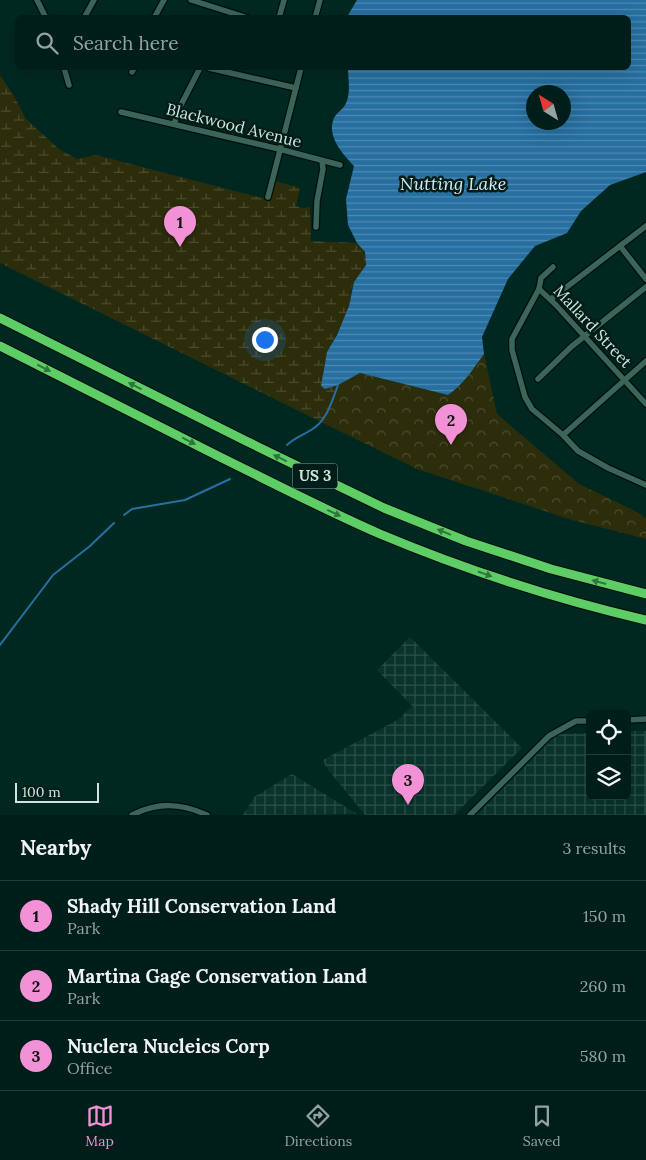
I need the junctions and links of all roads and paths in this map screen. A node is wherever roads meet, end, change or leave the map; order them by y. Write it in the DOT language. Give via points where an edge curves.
graph roads {
  1 [pos="37,0"];
  2 [pos="94,0"];
  3 [pos="164,0"];
  4 [pos="191,0"];
  5 [pos="284,0"];
  6 [pos="320,0"];
  7 [pos="221,10"];
  8 [pos="44,15"];
  9 [pos="86,15"];
  10 [pos="156,15"];
  11 [pos="220,15"];
  12 [pos="238,15"];
  13 [pos="280,15"];
  14 [pos="316,15"];
  15 [pos="65,70"];
  16 [pos="199,70"];
  17 [pos="218,70"];
  18 [pos="300,70"];
  19 [pos="69,85"];
  20 [pos="296,88"];
  21 [pos="121,112"];
  22 [pos="174,124"];
  23 [pos="279,149"];
  24 [pos="322,160"];
  25 [pos="340,166"];
  26 [pos="268,197"];
  27 [pos="646,226"];
  28 [pos="316,227"];
  29 [pos="620,246"];
  30 [pos="553,266"];
  31 [pos="646,279"];
  32 [pos="646,287"];
  33 [pos="539,289"];
  34 [pos="551,299"];
  35 [pos="0,318"];
  36 [pos="584,337"];
  37 [pos="0,346"];
  38 [pos="646,361"];
  39 [pos="538,379"];
  40 [pos="624,380"];
  41 [pos="646,404"];
  42 [pos="564,435"];
  43 [pos="646,484"];
  44 [pos="646,594"];
  45 [pos="646,620"];
  46 [pos="646,719"];
  47 [pos="631,720"];
  48 [pos="586,721"];
  49 [pos="132,815"];
  50 [pos="207,815"];
  51 [pos="470,815"];
  1 -- 8 [label="street"];
  2 -- 9 [label="street"];
  3 -- 10 [label="street"];
  4 -- 7 [label="street"];
  5 -- 13 [label="street"];
  6 -- 14 [label="street"];
  7 -- 11 [label="street"];
  7 -- 12 [label="street"];
  15 -- 19 [label="street"];
  16 -- 22 [label="street"];
  17 -- 20 [label="street"];
  18 -- 20 [label="street"];
  20 -- 23 [label="street"];
  21 -- 22 [label="street, Blackwood Avenue"];
  22 -- 23 [label="street, Blackwood Avenue"];
  23 -- 24 [label="street, Blackwood Avenue"];
  23 -- 26 [label="street"];
  24 -- 25 [label="street, Blackwood Avenue"];
  24 -- 28 [label="street"];
  27 -- 29 [label="street"];
  29 -- 31 [label="street"];
  29 -- 34 [label="street"];
  30 -- 33 [label="street" via="541,278"];
  32 -- 36 [label="street"];
  33 -- 34 [label="street, Mallard Street"];
  33 -- 42 [label="street" via="513,336 511,346 526,400 532,409"];
  34 -- 36 [label="street, Mallard Street"];
  44 -- 35 [label="highway, US 3, one-way" via="551,569 466,541 384,508"];
  36 -- 39 [label="street"];
  36 -- 40 [label="street, Mallard Street"];
  37 -- 45 [label="highway, US 3, one-way" via="322,508 381,534 522,586"];
  38 -- 40 [label="street"];
  40 -- 41 [label="street, Mallard Street"];
  40 -- 42 [label="street"];
  42 -- 43 [label="street" via="582,454"];
  46 -- 47 [label="street"];
  48 -- 51 [label="street" via="576,721 549,736"];
  49 -- 50 [label="street" via="168,805 181,805"];
}
